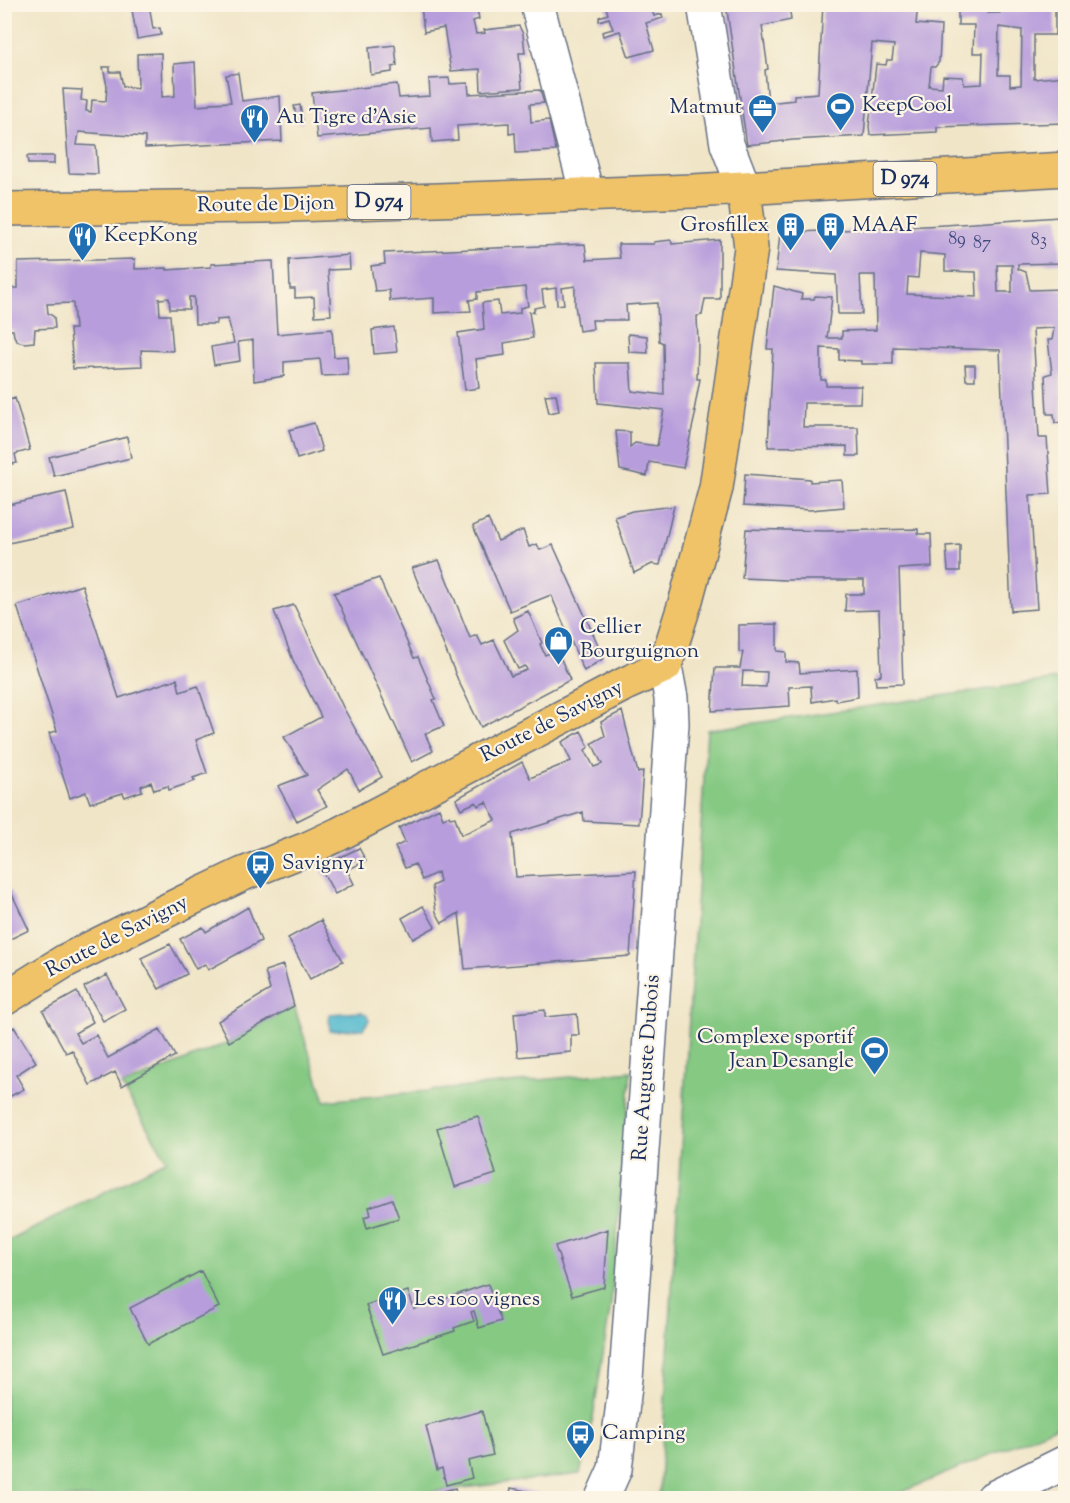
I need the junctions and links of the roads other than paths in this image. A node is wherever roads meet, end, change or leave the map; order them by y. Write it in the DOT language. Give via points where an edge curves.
graph roads {
  1 [pos="537,4"];
  2 [pos="704,4"];
  3 [pos="1065,169"];
  4 [pos="744,188"];
  5 [pos="587,194"];
  6 [pos="4,209"];
  7 [pos="665,666"];
  8 [pos="4,999"];
  9 [pos="1065,1461"];
  10 [pos="619,1484"];
  11 [pos="602,1498"];
  12 [pos="993,1498"];
  1 -- 5 [label="street"];
  2 -- 4 [label="street" via="727,144"];
  3 -- 4 [label="main road, D 974"];
  4 -- 5 [label="main road, Route de Dijon / D 974"];
  4 -- 7 [label="main road" via="751,248 720,464"];
  5 -- 6 [label="main road, Route de Dijon / D 974" via="264,206"];
  7 -- 8 [label="main road, Route de Savigny" via="319,844 243,874 65,961"];
  7 -- 10 [label="street, Rue Auguste Dubois" via="672,698 672,724"];
  9 -- 12 [label="street"];
  10 -- 11 [label="street, Rue Auguste Dubois"];
}
